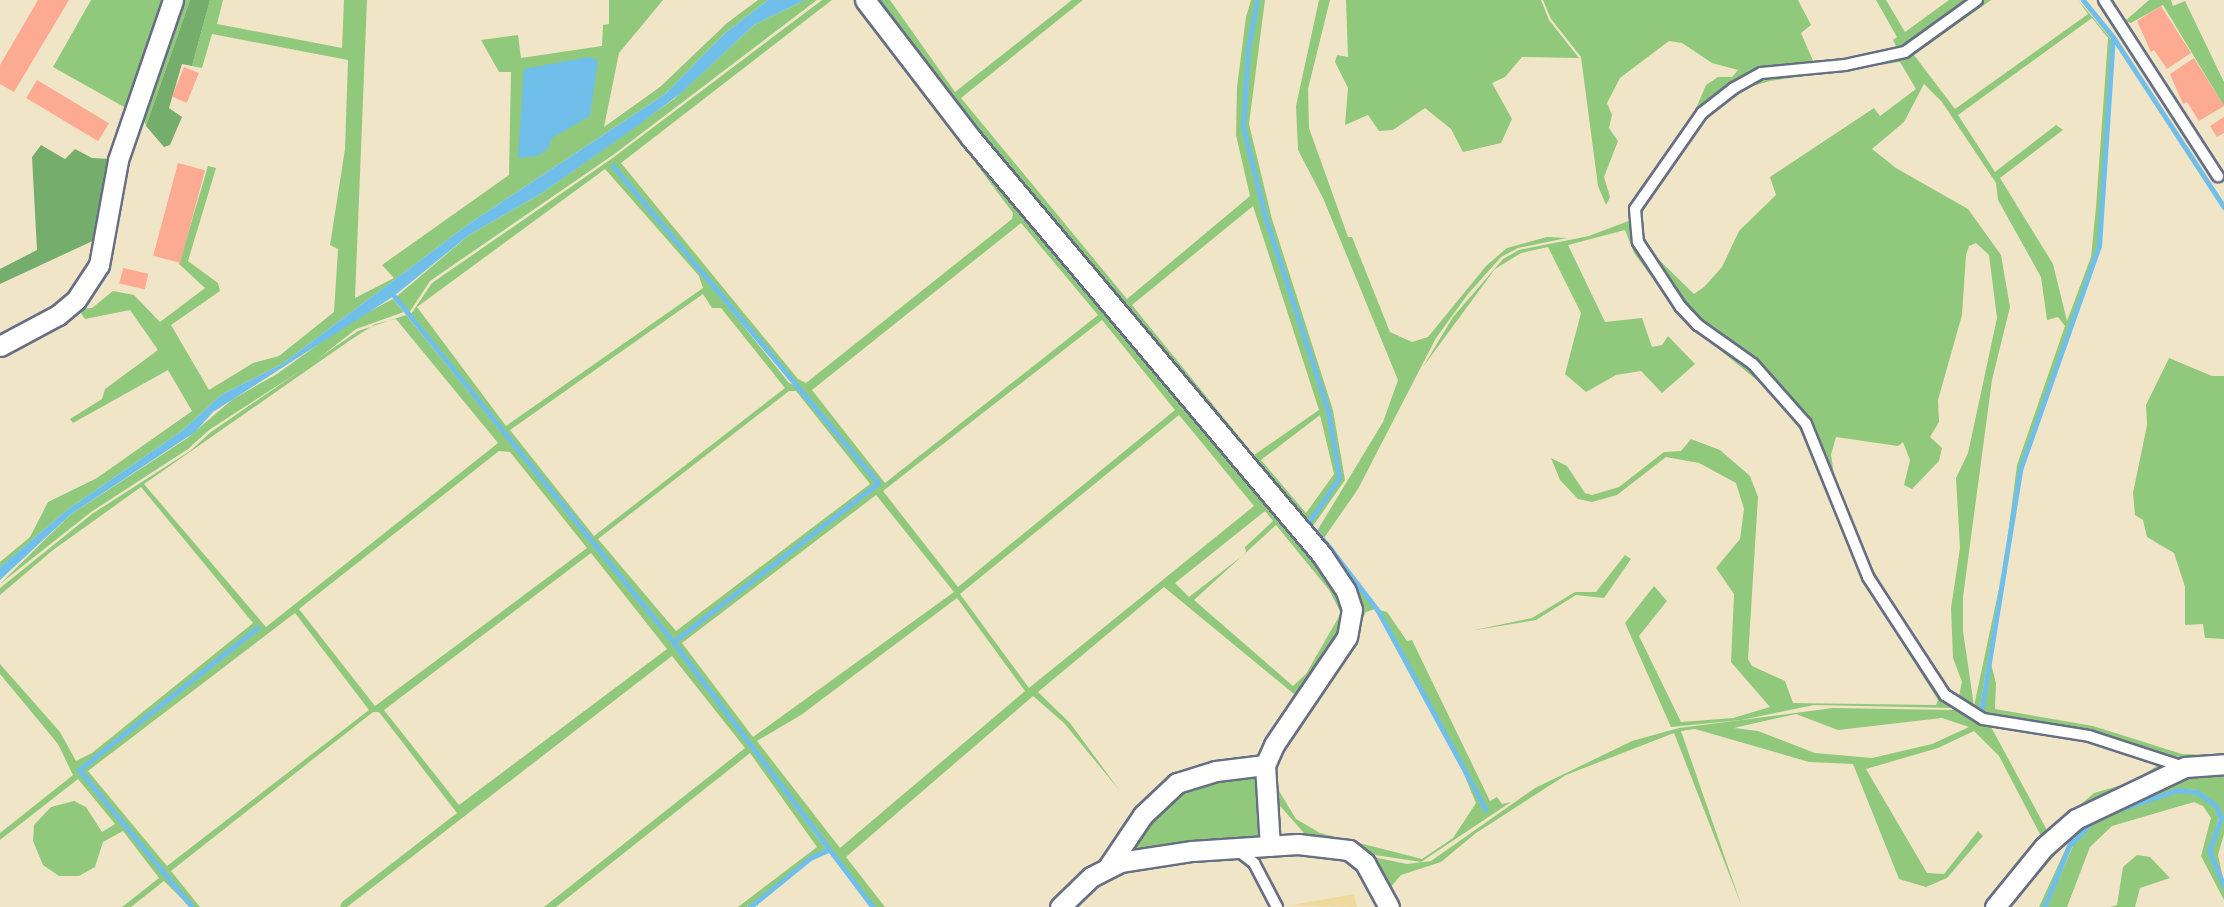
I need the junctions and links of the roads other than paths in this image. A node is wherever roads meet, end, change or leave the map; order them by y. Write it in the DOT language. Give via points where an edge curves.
graph roads {
  1 [pos="173,0"];
  2 [pos="865,0"];
  3 [pos="1977,0"];
  4 [pos="2104,0"];
  5 [pos="2217,176"];
  6 [pos="0,346"];
  7 [pos="2224,764"];
  8 [pos="1265,765"];
  9 [pos="2185,767"];
  10 [pos="1270,846"];
  11 [pos="1234,847"];
  12 [pos="1108,867"];
  13 [pos="1060,907"];
  14 [pos="1277,907"];
  15 [pos="1389,907"];
  16 [pos="1995,907"];
  1 -- 6 [label="street" via="121,150 111,220 95,273 76,300 58,315"];
  2 -- 8 [label="street" via="980,148 1339,578 1352,609 1347,637 1274,744"];
  3 -- 9 [label="lane" via="1905,52 1846,65 1761,73 1734,88 1702,113 1635,209 1638,242 1680,306 1698,325 1753,364 1807,424 1868,577 1945,695 1983,719 2089,736"];
  4 -- 5 [label="lane"];
  7 -- 9 [label="street"];
  8 -- 10 [label="street"];
  8 -- 12 [label="street" via="1216,771 1177,783 1143,815"];
  9 -- 16 [label="street" via="2076,818 2044,847"];
  10 -- 11 [label="street"];
  10 -- 15 [label="street" via="1335,845 1349,850 1365,863"];
  11 -- 12 [label="street" via="1140,857"];
  11 -- 14 [label="lane" via="1254,863"];
  12 -- 13 [label="street" via="1076,888"];
}
